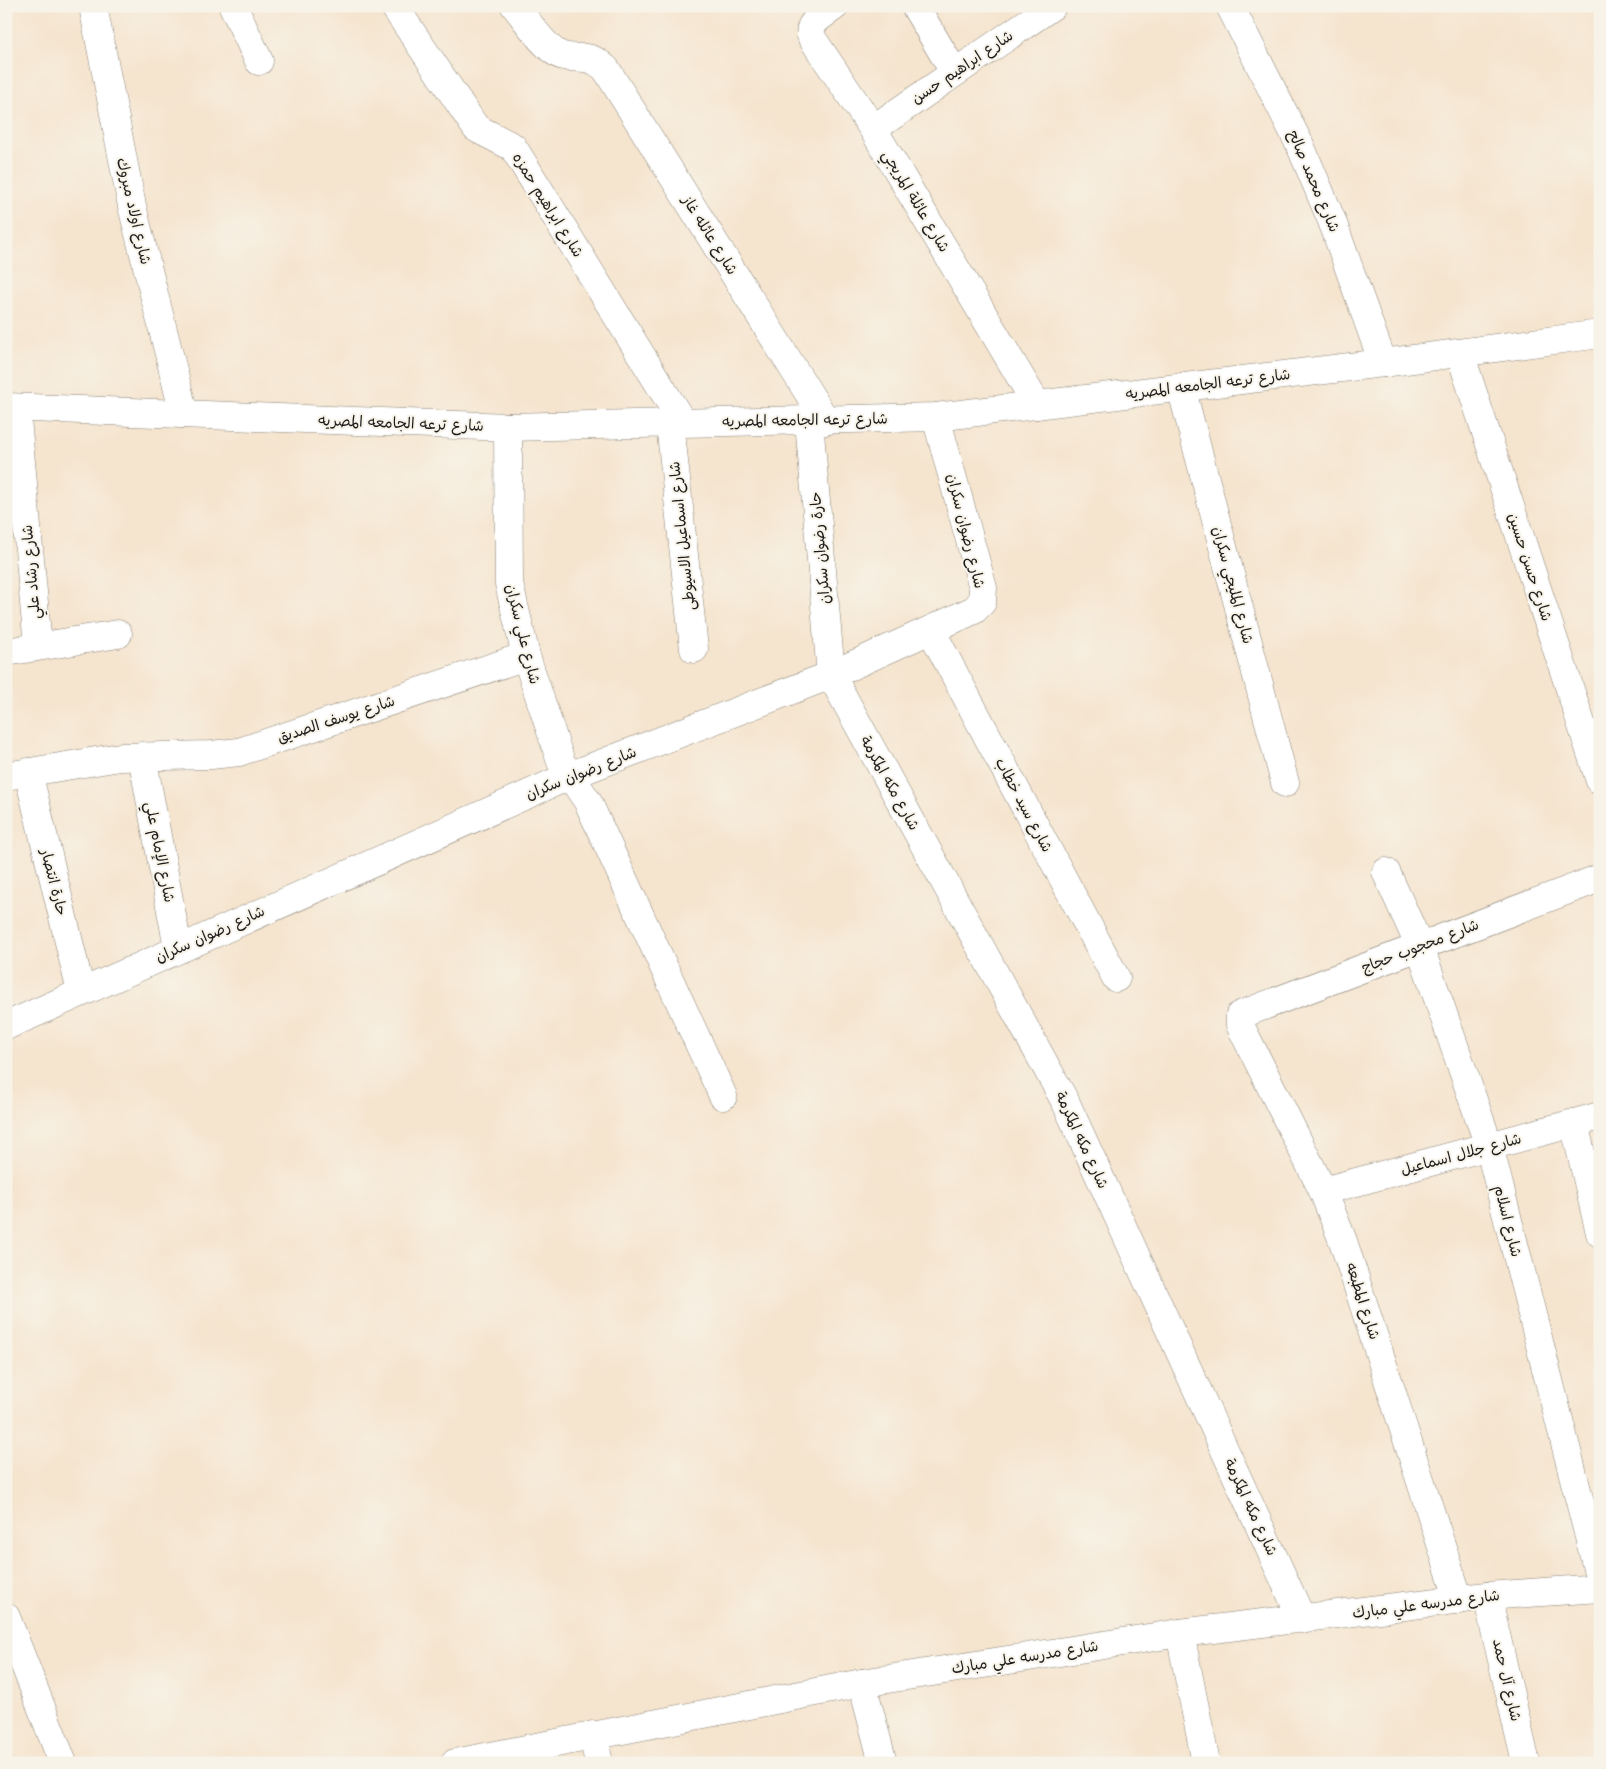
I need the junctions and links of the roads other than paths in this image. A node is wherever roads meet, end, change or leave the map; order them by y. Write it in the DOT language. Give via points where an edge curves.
graph roads {
  1 [pos="93,6"];
  2 [pos="233,6"];
  3 [pos="394,6"];
  4 [pos="515,6"];
  5 [pos="835,6"];
  6 [pos="915,6"];
  7 [pos="1052,6"];
  8 [pos="1230,6"];
  9 [pos="259,61"];
  10 [pos="954,72"];
  11 [pos="873,129"];
  12 [pos="1600,334"];
  13 [pos="1460,353"];
  14 [pos="1383,363"];
  15 [pos="1181,387"];
  16 [pos="1037,404"];
  17 [pos="11,407"];
  18 [pos="184,414"];
  19 [pos="936,417"];
  20 [pos="818,421"];
  21 [pos="676,423"];
  22 [pos="508,427"];
  23 [pos="17,543"];
  24 [pos="932,632"];
  25 [pos="118,634"];
  26 [pos="38,646"];
  27 [pos="694,649"];
  28 [pos="6,652"];
  29 [pos="526,656"];
  30 [pos="831,675"];
  31 [pos="142,756"];
  32 [pos="17,774"];
  33 [pos="569,776"];
  34 [pos="1600,781"];
  35 [pos="1285,783"];
  36 [pos="1386,872"];
  37 [pos="1600,878"];
  38 [pos="1420,947"];
  39 [pos="178,948"];
  40 [pos="1116,978"];
  41 [pos="81,992"];
  42 [pos="1240,1015"];
  43 [pos="6,1026"];
  44 [pos="723,1096"];
  45 [pos="1600,1116"];
  46 [pos="1574,1123"];
  47 [pos="1490,1146"];
  48 [pos="1323,1191"];
  49 [pos="1600,1233"];
  50 [pos="1600,1580"];
  51 [pos="1600,1588"];
  52 [pos="1487,1596"];
  53 [pos="1459,1600"];
  54 [pos="6,1617"];
  55 [pos="1302,1619"];
  56 [pos="1180,1633"];
  57 [pos="862,1683"];
  58 [pos="592,1735"];
  59 [pos="63,1763"];
  60 [pos="455,1763"];
  61 [pos="599,1763"];
  62 [pos="883,1763"];
  63 [pos="1206,1763"];
  64 [pos="1526,1763"];
  1 -- 18 [label="street, شارع اولاد مبروك" via="132,206"];
  2 -- 9 [label="street"];
  3 -- 21 [label="street, شارع ابراهيم حمزه" via="476,128 513,147"];
  4 -- 20 [label="street, شارع عائله غاز" via="551,49 563,56 595,59 606,69"];
  5 -- 11 [label="street, شارع عائلة المريجي" via="811,26 810,32"];
  6 -- 10 [label="street"];
  7 -- 10 [label="street, شارع ابراهيم حسن"];
  8 -- 14 [label="street, شارع محمد صالح" via="1300,145 1332,221"];
  10 -- 11 [label="street, شارع ابراهيم حسن"];
  11 -- 16 [label="street, شارع عائلة المريجي"];
  12 -- 13 [label="street, شارع ترعه الجامعه المصريه"];
  13 -- 14 [label="street, شارع ترعه الجامعه المصريه"];
  13 -- 34 [label="street, شارع حسن حسين"];
  14 -- 15 [label="street, شارع ترعه الجامعه المصريه"];
  15 -- 16 [label="street, شارع ترعه الجامعه المصريه"];
  15 -- 35 [label="street, شارع المليجي سكران"];
  16 -- 19 [label="street, شارع ترعه الجامعه المصريه"];
  17 -- 18 [label="street, شارع ترعه الجامعه المصريه"];
  17 -- 23 [label="street, شارع رشاد علي"];
  18 -- 22 [label="street, شارع ترعه الجامعه المصريه"];
  19 -- 20 [label="street, شارع ترعه الجامعه المصريه"];
  19 -- 24 [label="street, شارع رضوان سكران" via="983,588 982,602 974,610"];
  20 -- 21 [label="street, شارع ترعه الجامعه المصريه"];
  20 -- 30 [label="street, حارة رضوان سكران"];
  21 -- 22 [label="street, شارع ترعه الجامعه المصريه"];
  21 -- 27 [label="street, شارع اسماعيل الاسيوطى"];
  22 -- 29 [label="street, شارع علي سكران" via="509,584"];
  23 -- 26 [label="street, شارع رشاد علي"];
  24 -- 30 [label="street, شارع رضوان سكران"];
  24 -- 40 [label="street, شارع سيد خطاب"];
  25 -- 26 [label="street"];
  26 -- 28 [label="street"];
  29 -- 31 [label="street, شارع يوسف الصديق" via="239,752"];
  29 -- 33 [label="street, شارع علي سكران" via="561,762"];
  30 -- 33 [label="street, شارع رضوان سكران"];
  30 -- 55 [label="street, شارع مكه المكرمة" via="1066,1103"];
  31 -- 32 [label="street, شارع يوسف الصديق"];
  31 -- 39 [label="street, شارع الإمام علي"];
  32 -- 41 [label="street, حارة انتصار"];
  33 -- 39 [label="street, شارع رضوان سكران"];
  33 -- 44 [label="street, شارع علي سكران" via="588,802"];
  36 -- 38 [label="street, شارع اسلام"];
  37 -- 38 [label="street, شارع محجوب حجاج"];
  38 -- 42 [label="street, شارع محجوب حجاج"];
  38 -- 47 [label="street, شارع اسلام"];
  39 -- 41 [label="street, شارع رضوان سكران"];
  41 -- 43 [label="street, شارع رضوان سكران"];
  42 -- 48 [label="street, شارع المطبعه" via="1242,1031"];
  45 -- 46 [label="street, شارع جلال اسماعيل"];
  46 -- 47 [label="street, شارع جلال اسماعيل"];
  46 -- 49 [label="street"];
  47 -- 48 [label="street, شارع جلال اسماعيل"];
  47 -- 50 [label="street, شارع اسلام"];
  48 -- 53 [label="street, شارع المطبعه" via="1343,1241"];
  51 -- 52 [label="street, شارع مدرسه علي مبارك"];
  52 -- 53 [label="street, شارع مدرسه علي مبارك"];
  52 -- 64 [label="street, شارع آل حمد"];
  53 -- 55 [label="street, شارع مدرسه علي مبارك"];
  54 -- 59 [label="street"];
  55 -- 56 [label="street, شارع مدرسه علي مبارك"];
  56 -- 57 [label="street, شارع مدرسه علي مبارك"];
  56 -- 63 [label="street"];
  57 -- 58 [label="street, شارع مدرسه علي مبارك"];
  57 -- 62 [label="street"];
  58 -- 60 [label="street, شارع مدرسه علي مبارك"];
  58 -- 61 [label="street"];
}
